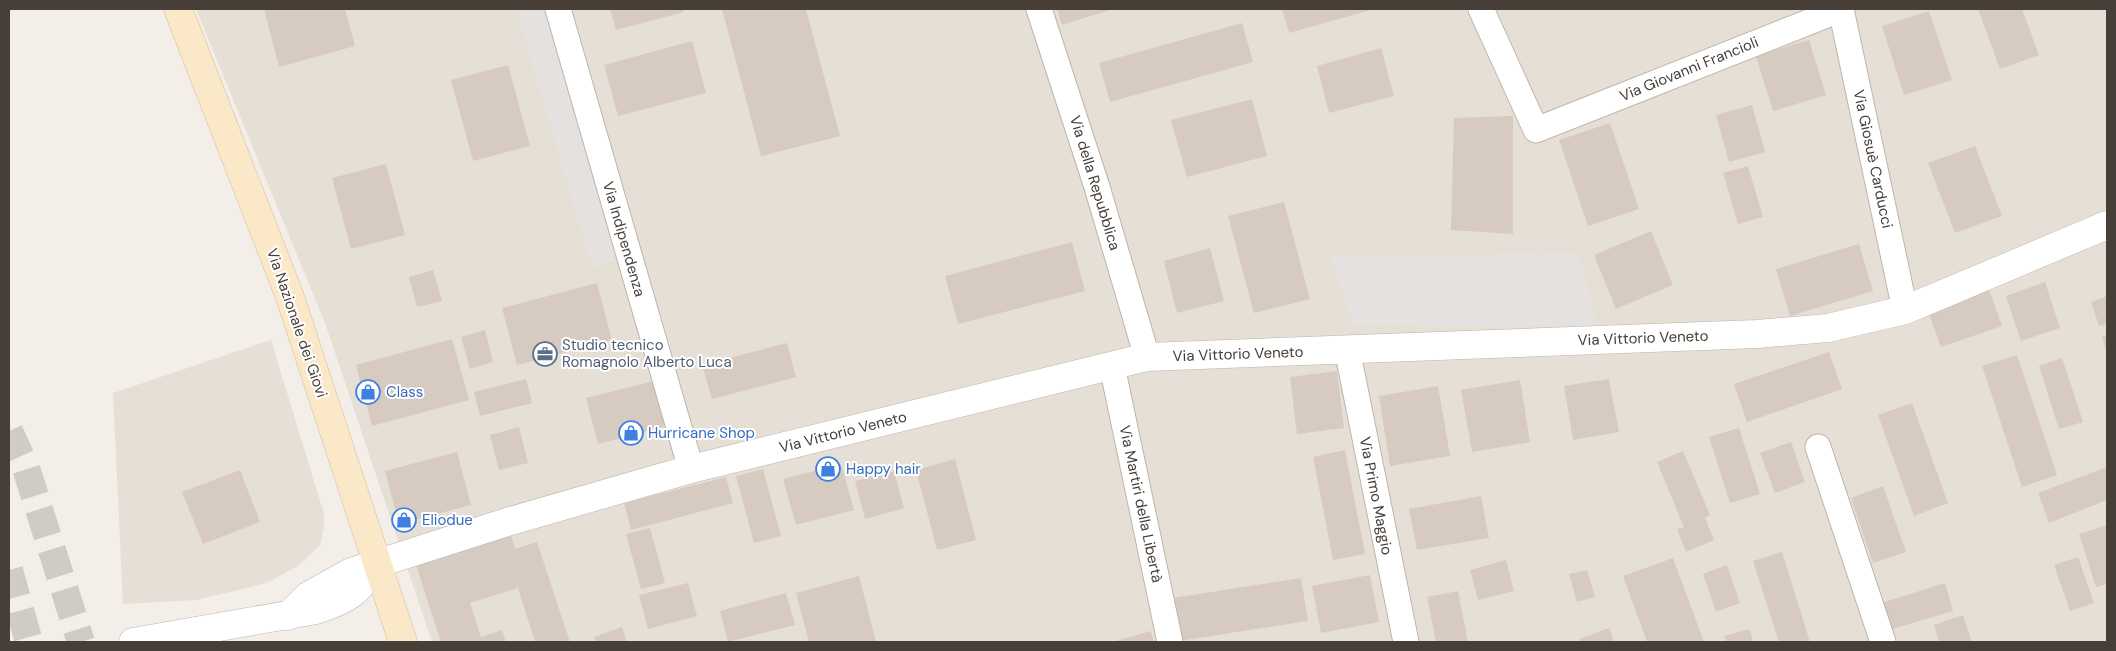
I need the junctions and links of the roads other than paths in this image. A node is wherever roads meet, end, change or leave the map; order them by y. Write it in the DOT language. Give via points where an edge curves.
graph roads {
  1 [pos="178,9"];
  2 [pos="558,9"];
  3 [pos="1039,9"];
  4 [pos="1481,9"];
  5 [pos="1841,9"];
  6 [pos="2107,225"];
  7 [pos="1906,310"];
  8 [pos="1347,349"];
  9 [pos="1147,357"];
  10 [pos="1112,366"];
  11 [pos="1818,447"];
  12 [pos="691,469"];
  13 [pos="378,564"];
  14 [pos="133,642"];
  15 [pos="403,642"];
  16 [pos="1170,642"];
  17 [pos="1406,642"];
  18 [pos="1883,642"];
  1 -- 13 [label="main road, Via Nazionale dei Giovi" via="290,296"];
  2 -- 12 [label="street, Via Indipendenza"];
  3 -- 9 [label="street, Via della Repubblica" via="1098,187"];
  4 -- 5 [label="street, Via Giovanni Francioli" via="1536,130"];
  5 -- 7 [label="street, Via Giosuè Carducci"];
  6 -- 7 [label="street, Via Vittorio Veneto"];
  7 -- 8 [label="street, Via Vittorio Veneto" via="1828,328 1756,334"];
  8 -- 9 [label="street, Via Vittorio Veneto"];
  8 -- 17 [label="street, Via Primo Maggio"];
  9 -- 10 [label="street, Via Vittorio Veneto"];
  10 -- 12 [label="street, Via Vittorio Veneto"];
  10 -- 16 [label="street, Via Martiri della Libertà"];
  11 -- 18 [label="street"];
  12 -- 13 [label="street, Via Vittorio Veneto" via="507,522"];
  13 -- 14 [label="street, Via Vittorio Veneto" via="351,572 328,584 308,596 288,616"];
  13 -- 15 [label="main road, Via Nazionale dei Giovi"];
}
